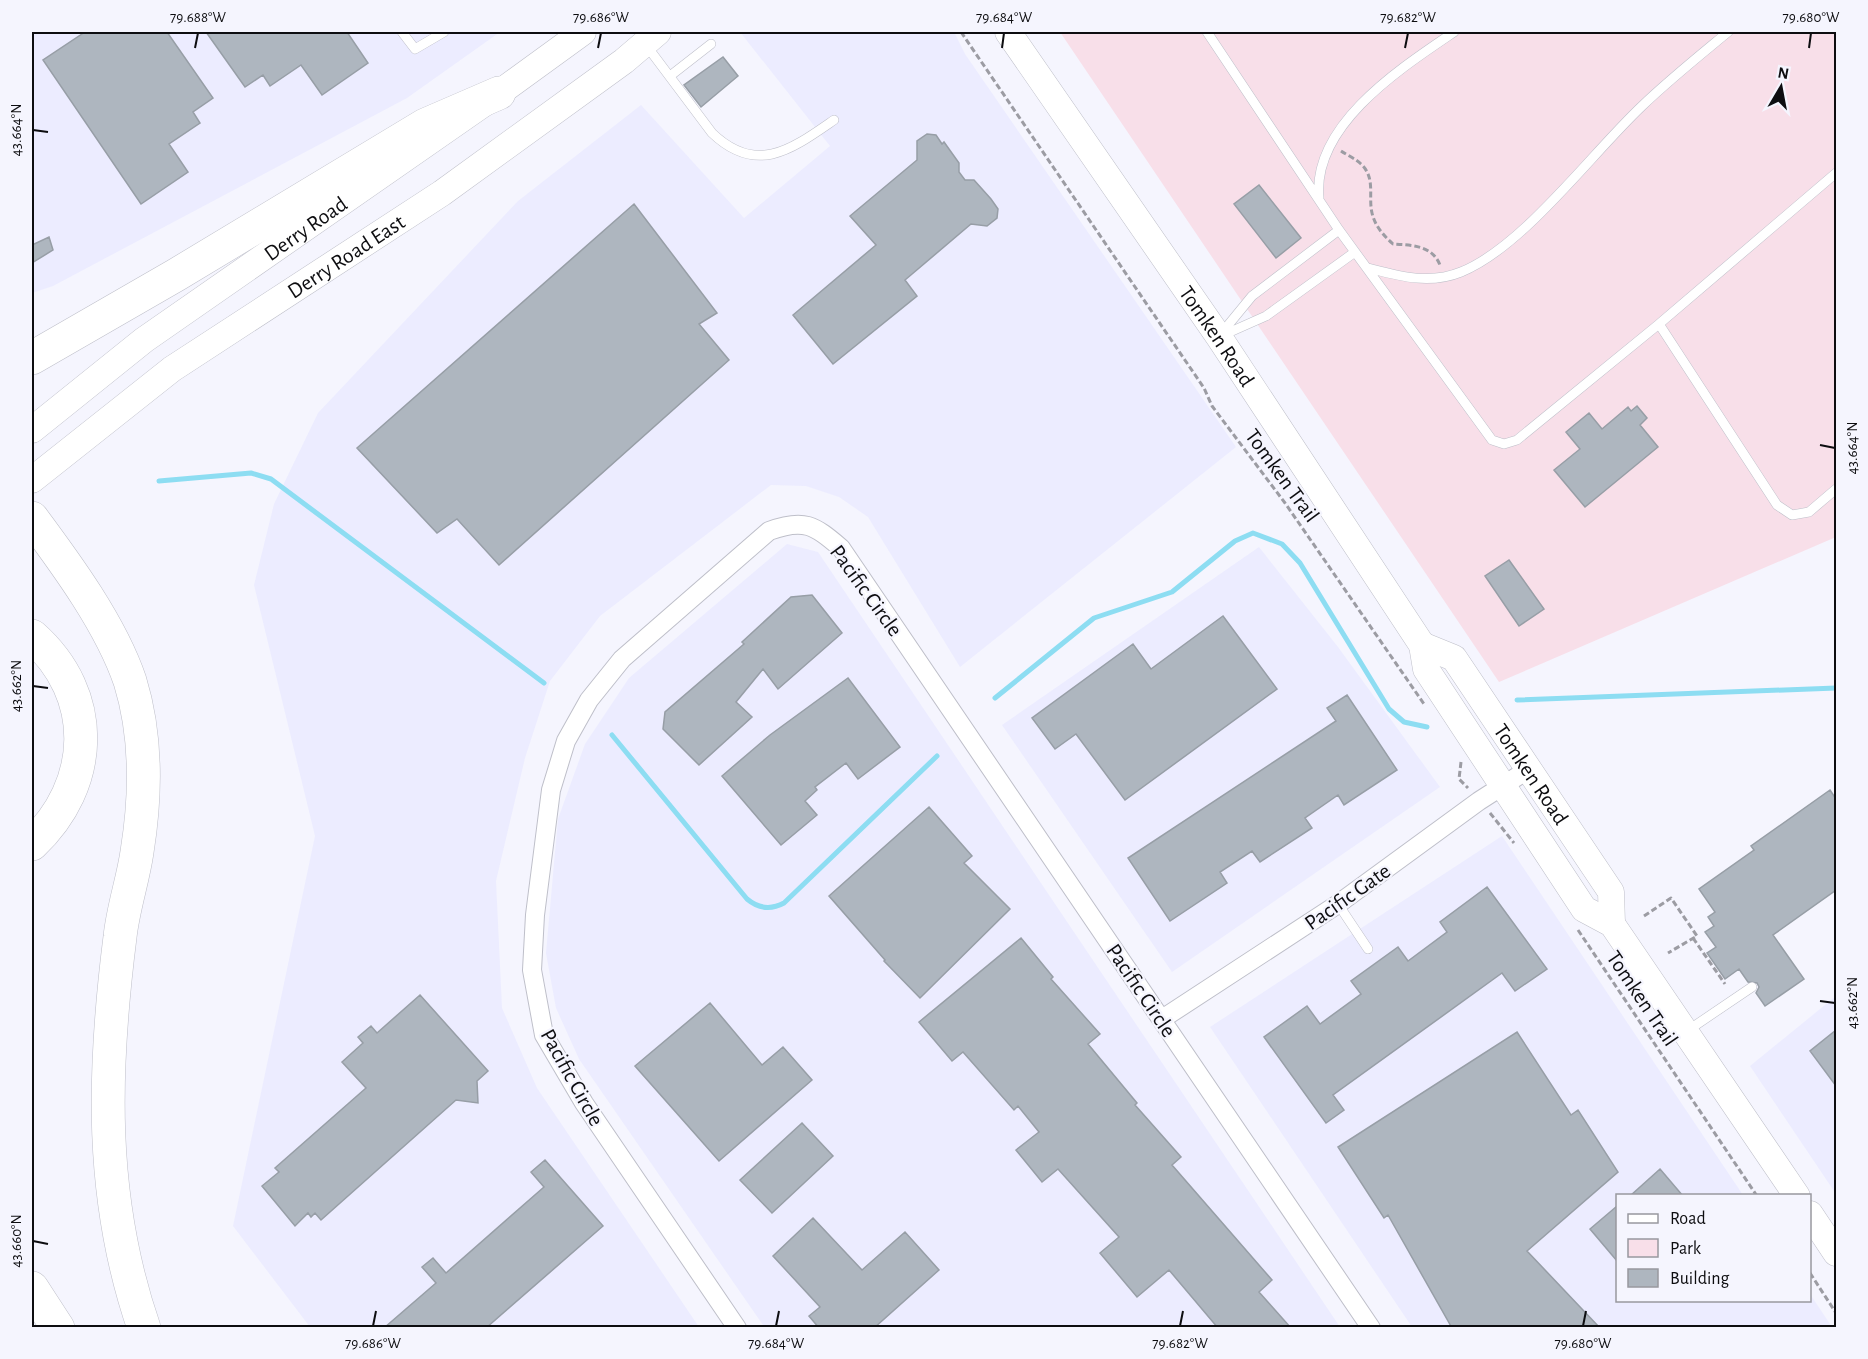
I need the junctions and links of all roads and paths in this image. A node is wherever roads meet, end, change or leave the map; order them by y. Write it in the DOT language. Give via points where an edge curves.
graph roads {
  1 [pos="402,32"];
  2 [pos="444,32"];
  3 [pos="583,32"];
  4 [pos="961,32"];
  5 [pos="1008,32"];
  6 [pos="1207,32"];
  7 [pos="1455,32"];
  8 [pos="1728,32"];
  9 [pos="652,37"];
  10 [pos="711,44"];
  11 [pos="670,76"];
  12 [pos="499,93"];
  13 [pos="834,120"];
  14 [pos="1331,146"];
  15 [pos="1836,173"];
  16 [pos="1319,201"];
  17 [pos="1339,230"];
  18 [pos="1355,252"];
  19 [pos="1368,268"];
  20 [pos="1445,277"];
  21 [pos="1659,324"];
  22 [pos="1219,336"];
  23 [pos="32,358"];
  24 [pos="32,430"];
  25 [pos="32,480"];
  26 [pos="1836,489"];
  27 [pos="32,518"];
  28 [pos="32,636"];
  29 [pos="1422,645"];
  30 [pos="1418,700"];
  31 [pos="1528,769"];
  32 [pos="1503,785"];
  33 [pos="1498,823"];
  34 [pos="32,844"];
  35 [pos="1519,850"];
  36 [pos="1338,904"];
  37 [pos="1644,916"];
  38 [pos="1612,924"];
  39 [pos="1574,925"];
  40 [pos="1693,938"];
  41 [pos="1368,949"];
  42 [pos="1668,953"];
  43 [pos="1725,984"];
  44 [pos="1752,987"];
  45 [pos="1162,1018"];
  46 [pos="1685,1032"];
  47 [pos="1756,1194"];
  48 [pos="1796,1194"];
  49 [pos="1811,1217"];
  50 [pos="1836,1253"];
  51 [pos="1811,1277"];
  52 [pos="32,1288"];
  53 [pos="1836,1313"];
  54 [pos="58,1328"];
  55 [pos="144,1328"];
  56 [pos="737,1328"];
  57 [pos="1371,1328"];
  1 -- 2 [label="lane" via="416,49"];
  3 -- 12 [label="main road, Derry Road"];
  4 -- 30 [label="path, Tomken Trail" via="1212,405 1285,503"];
  5 -- 22 [label="main road, Tomken Road"];
  6 -- 16 [label="lane"];
  7 -- 14 [label="lane" via="1404,66 1370,95"];
  8 -- 20 [label="lane" via="1642,106 1524,228 1489,258"];
  9 -- 11 [label="lane"];
  9 -- 25 [label="main road, Derry Road East" via="442,193 172,369"];
  10 -- 11 [label="lane"];
  11 -- 13 [label="lane" via="712,133 743,153 766,157 785,152"];
  12 -- 23 [label="highway" via="425,125"];
  12 -- 24 [label="main road, Derry Road" via="144,340"];
  14 -- 16 [label="lane" via="1319,170"];
  14 -- 20 [label="path" via="1361,164 1370,178 1371,212 1379,230 1393,244 1421,246 1438,259"];
  15 -- 21 [label="lane"];
  16 -- 17 [label="lane"];
  17 -- 18 [label="lane"];
  17 -- 22 [label="lane" via="1252,296"];
  18 -- 19 [label="lane"];
  18 -- 22 [label="lane" via="1266,316"];
  19 -- 20 [label="lane" via="1412,279"];
  19 -- 21 [label="lane" via="1492,440 1504,444 1516,440"];
  21 -- 26 [label="lane" via="1777,505 1792,515 1809,512"];
  22 -- 29 [label="main road, Tomken Road"];
  27 -- 55 [label="highway" via="102,621 129,681 142,739 144,786 137,852 120,934 107,1052 107,1130 115,1221"];
  28 -- 34 [label="highway" via="68,682 82,730 78,771 70,792 59,814"];
  29 -- 31 [label="main road, Tomken Road" via="1454,658"];
  29 -- 32 [label="main road, Tomken Road" via="1426,669"];
  31 -- 32 [label="street, Pacific Gate"];
  31 -- 38 [label="main road, Tomken Road" via="1611,892"];
  32 -- 36 [label="street, Pacific Gate"];
  32 -- 38 [label="main road, Tomken Road" via="1584,909"];
  33 -- 35 [label="path"];
  36 -- 41 [label="lane"];
  36 -- 45 [label="street, Pacific Gate"];
  37 -- 40 [label="path" via="1671,898 1697,936"];
  38 -- 46 [label="main road, Tomken Road"];
  39 -- 47 [label="path, Tomken Trail"];
  40 -- 42 [label="path"];
  40 -- 43 [label="path"];
  44 -- 46 [label="lane"];
  45 -- 56 [label="street, Pacific Circle" via="841,548 818,528 791,523 769,531 622,658 589,700 566,741 551,790 532,970 544,1035 584,1103"];
  45 -- 57 [label="street, Pacific Circle"];
  46 -- 48 [label="main road, Tomken Road"];
  49 -- 50 [label="main road"];
  51 -- 53 [label="path"];
  52 -- 54 [label="highway"];
}
